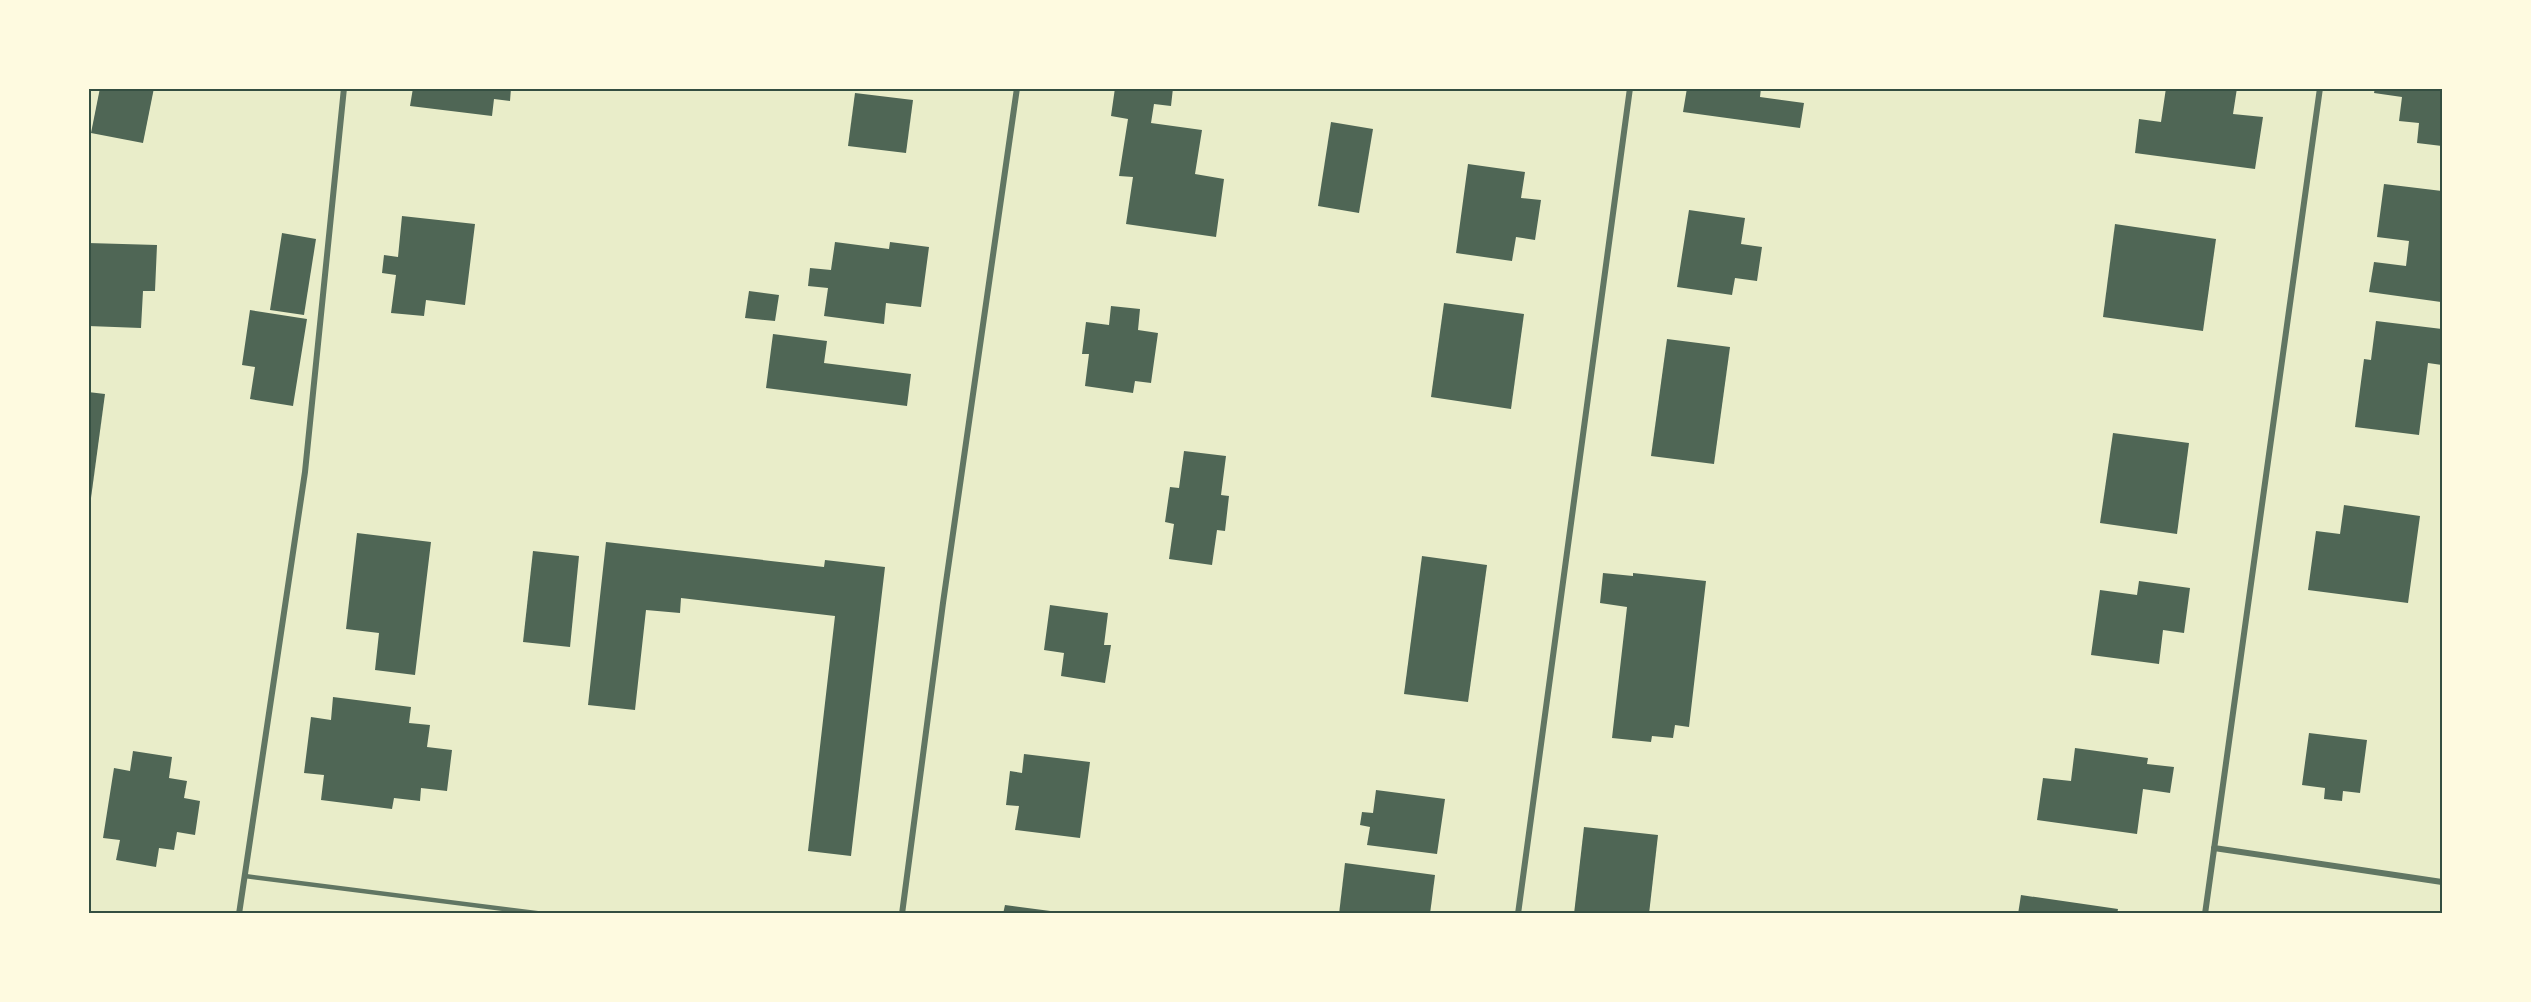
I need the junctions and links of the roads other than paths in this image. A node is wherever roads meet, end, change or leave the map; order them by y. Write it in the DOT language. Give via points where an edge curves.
graph roads {
  1 [pos="344,88"];
  2 [pos="1017,88"];
  3 [pos="1630,88"];
  4 [pos="2320,88"];
  5 [pos="2214,848"];
  6 [pos="245,876"];
  7 [pos="2442,882"];
  8 [pos="239,914"];
  9 [pos="544,914"];
  10 [pos="902,914"];
  11 [pos="1518,914"];
  12 [pos="2205,914"];
  1 -- 6 [label="street" via="305,472"];
  2 -- 10 [label="street"];
  3 -- 11 [label="street"];
  4 -- 5 [label="street"];
  5 -- 7 [label="street"];
  5 -- 12 [label="street"];
  6 -- 8 [label="street"];
  6 -- 9 [label="lane"];
}
